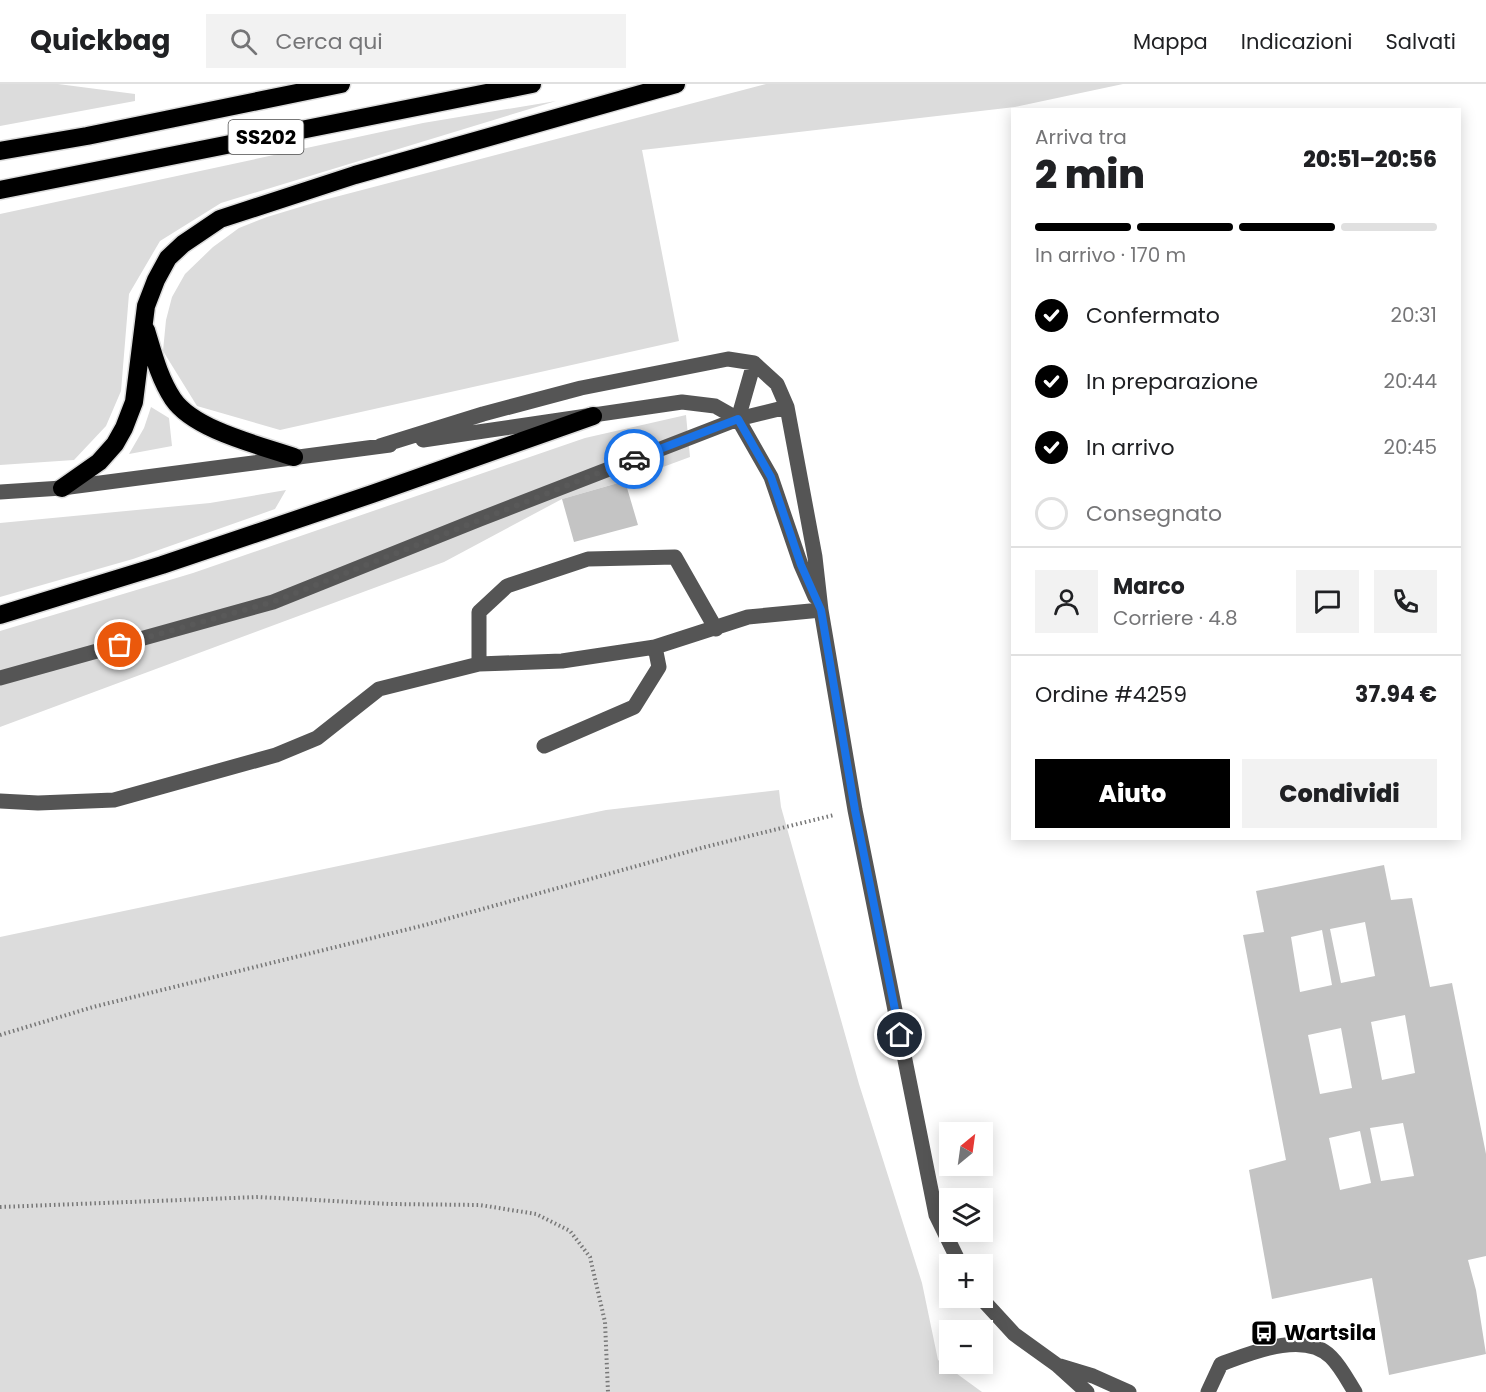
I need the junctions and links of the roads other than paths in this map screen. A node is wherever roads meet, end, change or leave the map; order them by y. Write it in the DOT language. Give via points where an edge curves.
graph roads {
  1 [pos="341,84"];
  2 [pos="532,84"];
  3 [pos="676,84"];
  4 [pos="0,151"];
  5 [pos="0,190"];
  6 [pos="144,325"];
  7 [pos="754,363"];
  8 [pos="787,407"];
  9 [pos="593,416"];
  10 [pos="738,419"];
  11 [pos="380,446"];
  12 [pos="294,457"];
  13 [pos="62,488"];
  14 [pos="0,492"];
  15 [pos="821,610"];
  16 [pos="0,615"];
  17 [pos="716,629"];
  18 [pos="655,647"];
  19 [pos="479,664"];
  20 [pos="0,678"];
  21 [pos="544,746"];
  22 [pos="0,801"];
  23 [pos="955,1254"];
  24 [pos="990,1308"];
  25 [pos="1057,1365"];
  26 [pos="1087,1392"];
  27 [pos="1129,1392"];
  28 [pos="1208,1392"];
  29 [pos="1355,1392"];
  1 -- 4 [label="highway, SS202"];
  2 -- 5 [label="highway, SS202"];
  3 -- 6 [label="highway" via="355,175 220,219 168,258 146,306"];
  6 -- 12 [label="highway" via="160,374 188,416 213,429"];
  6 -- 13 [label="highway" via="134,402 124,428 99,462"];
  7 -- 8 [label="street" via="777,384"];
  7 -- 10 [label="street"];
  7 -- 11 [label="street" via="728,359 581,388"];
  8 -- 10 [label="street"];
  8 -- 15 [label="street"];
  9 -- 10 [label="street" via="682,402 715,406"];
  9 -- 11 [label="street"];
  9 -- 16 [label="highway" via="184,558"];
  10 -- 15 [label="street" via="771,477"];
  10 -- 20 [label="street" via="273,602"];
  11 -- 12 [label="street"];
  12 -- 13 [label="street"];
  13 -- 14 [label="street"];
  15 -- 17 [label="street" via="748,618"];
  15 -- 23 [label="street" via="855,810 936,1215"];
  17 -- 18 [label="street"];
  17 -- 19 [label="street" via="675,557 588,559 507,586 479,612"];
  18 -- 19 [label="street" via="562,662"];
  18 -- 21 [label="street" via="659,667 634,707"];
  19 -- 22 [label="street" via="379,689 316,738 276,755 114,800"];
  24 -- 25 [label="street" via="1014,1334"];
  25 -- 26 [label="street"];
  25 -- 27 [label="street"];
  28 -- 29 [label="street" via="1221,1364 1264,1349 1302,1344 1318,1348 1331,1358"];
}
